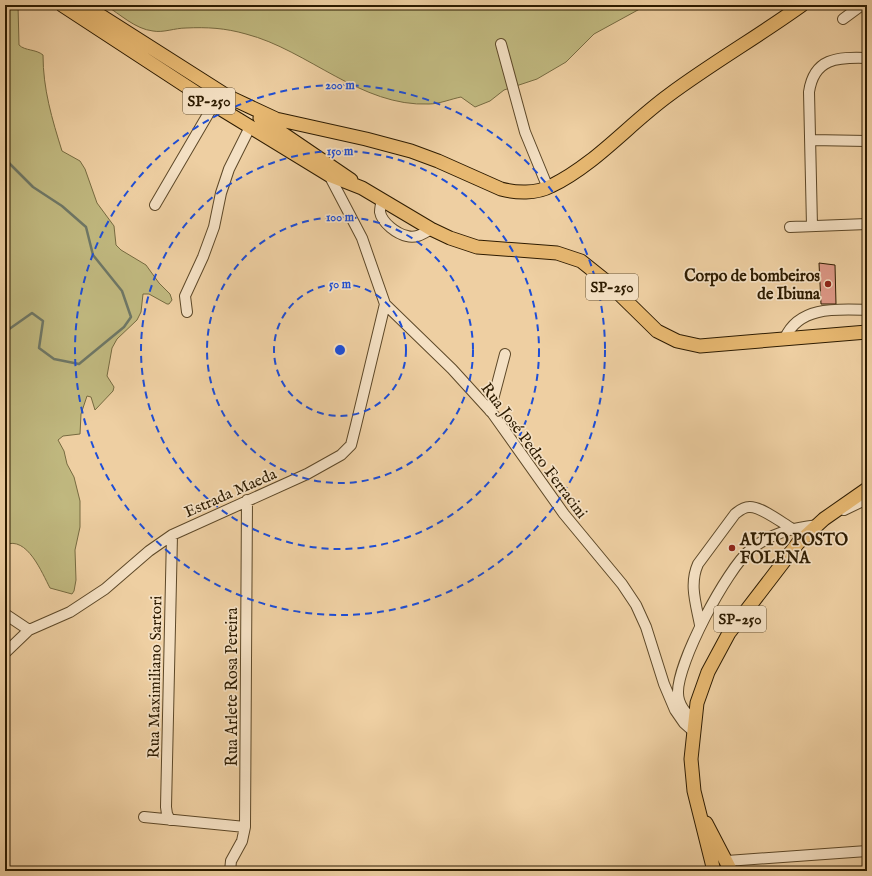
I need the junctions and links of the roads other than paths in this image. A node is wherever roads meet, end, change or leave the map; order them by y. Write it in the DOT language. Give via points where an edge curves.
graph roads {
  1 [pos="62,5"];
  2 [pos="84,5"];
  3 [pos="802,5"];
  4 [pos="862,5"];
  5 [pos="843,20"];
  6 [pos="501,44"];
  7 [pos="867,58"];
  8 [pos="189,87"];
  9 [pos="229,97"];
  10 [pos="214,104"];
  11 [pos="250,127"];
  12 [pos="278,130"];
  13 [pos="323,130"];
  14 [pos="811,140"];
  15 [pos="867,141"];
  16 [pos="329,175"];
  17 [pos="362,188"];
  18 [pos="548,188"];
  19 [pos="382,200"];
  20 [pos="155,205"];
  21 [pos="867,224"];
  22 [pos="790,226"];
  23 [pos="812,226"];
  24 [pos="431,229"];
  25 [pos="385,304"];
  26 [pos="867,310"];
  27 [pos="187,312"];
  28 [pos="867,332"];
  29 [pos="785,338"];
  30 [pos="505,354"];
  31 [pos="490,411"];
  32 [pos="867,489"];
  33 [pos="867,499"];
  34 [pos="247,500"];
  35 [pos="821,522"];
  36 [pos="791,528"];
  37 [pos="172,535"];
  38 [pos="5,614"];
  39 [pos="700,625"];
  40 [pos="29,630"];
  41 [pos="5,653"];
  42 [pos="693,726"];
  43 [pos="694,791"];
  44 [pos="144,817"];
  45 [pos="170,820"];
  46 [pos="245,826"];
  47 [pos="867,851"];
  48 [pos="729,866"];
  49 [pos="230,871"];
  50 [pos="714,871"];
  1 -- 8 [label="main road, SP-250"];
  2 -- 9 [label="main road, SP-250"];
  3 -- 18 [label="main road" via="668,95 585,164"];
  4 -- 5 [label="street"];
  6 -- 18 [label="street" via="525,132"];
  7 -- 14 [label="street" via="835,60 821,66 811,77"];
  8 -- 10 [label="main road, SP-250"];
  8 -- 12 [label="main road" via="239,115"];
  9 -- 12 [label="main road, SP-250"];
  9 -- 13 [label="main road" via="276,119"];
  10 -- 11 [label="main road, SP-250"];
  10 -- 20 [label="street"];
  11 -- 16 [label="main road, SP-250"];
  11 -- 27 [label="street" via="229,169 214,227 185,296"];
  12 -- 13 [label="main road"];
  12 -- 17 [label="main road, SP-250" via="340,170"];
  13 -- 18 [label="main road" via="411,151 511,191 538,191"];
  14 -- 15 [label="street"];
  14 -- 23 [label="street"];
  16 -- 17 [label="main road, SP-250"];
  16 -- 25 [label="street, Rua José Pedro Ferracini" via="362,238"];
  17 -- 19 [label="main road, SP-250"];
  19 -- 24 [label="main road, SP-250"];
  19 -- 24 [label="street" via="380,211 383,220 394,230 408,237 421,235"];
  21 -- 23 [label="street"];
  22 -- 23 [label="street"];
  24 -- 29 [label="main road, SP-250" via="476,246 557,253 581,261 606,281 657,331 677,341 700,346"];
  25 -- 31 [label="street, Rua José Pedro Ferracini" via="452,369"];
  25 -- 34 [label="street, Estrada Maeda" via="351,445 342,455 325,465"];
  26 -- 29 [label="street" via="827,310 809,314 796,321"];
  28 -- 29 [label="main road, SP-250"];
  30 -- 31 [label="street"];
  31 -- 42 [label="street, Rua José Pedro Ferracini" via="560,509 622,584 646,626 675,710 684,723"];
  32 -- 35 [label="main road, SP-250"];
  33 -- 35 [label="street"];
  34 -- 37 [label="street, Estrada Maeda"];
  34 -- 46 [label="street, Rua Arlete Rosa Pereira"];
  35 -- 36 [label="street"];
  35 -- 42 [label="main road, SP-250" via="798,543 729,633 708,672 697,703"];
  36 -- 39 [label="street" via="750,551 732,572"];
  36 -- 39 [label="street" via="754,508 743,508 735,514 694,572 693,589"];
  37 -- 40 [label="street, Estrada Maeda" via="90,600"];
  37 -- 45 [label="street, Rua Maximiliano Sartori" via="166,807"];
  38 -- 40 [label="street"];
  39 -- 42 [label="street" via="678,692 682,707"];
  40 -- 41 [label="street, Estrada Maeda"];
  42 -- 43 [label="main road, SP-250" via="690,758"];
  43 -- 48 [label="main road, SP-250" via="703,817"];
  43 -- 50 [label="main road"];
  44 -- 45 [label="street"];
  45 -- 46 [label="street"];
  46 -- 49 [label="street, Rua Arlete Rosa Pereira" via="242,841 231,861"];
  47 -- 48 [label="street"];
}
